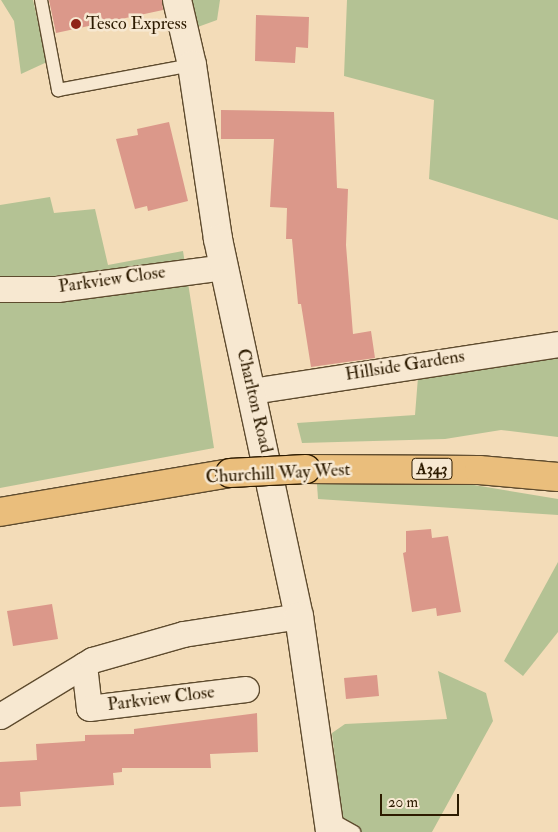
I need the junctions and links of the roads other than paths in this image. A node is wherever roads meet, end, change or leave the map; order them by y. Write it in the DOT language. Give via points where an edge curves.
graph roads {
  1 [pos="41,0"];
  2 [pos="177,0"];
  3 [pos="192,64"];
  4 [pos="224,267"];
  5 [pos="0,289"];
  6 [pos="558,344"];
  7 [pos="252,391"];
  8 [pos="558,477"];
  9 [pos="0,512"];
  10 [pos="299,616"];
  11 [pos="84,665"];
  12 [pos="246,689"];
  13 [pos="0,716"];
  14 [pos="329,825"];
  15 [pos="354,832"];
  1 -- 3 [label="lane" via="58,90"];
  2 -- 3 [label="street, Charlton Road"];
  3 -- 4 [label="street, Charlton Road"];
  4 -- 5 [label="street, Parkview Close" via="57,289"];
  4 -- 7 [label="street, Charlton Road"];
  6 -- 7 [label="street, Hillside Gardens"];
  7 -- 10 [label="street, Charlton Road"];
  8 -- 9 [label="main road, Churchill Way West / A343, bridge" via="479,470 306,469 230,473"];
  10 -- 11 [label="street" via="183,634"];
  10 -- 14 [label="street, Charlton Road"];
  11 -- 12 [label="street, Parkview Close" via="89,708"];
  11 -- 13 [label="street"];
  14 -- 15 [label="lane"];
}
